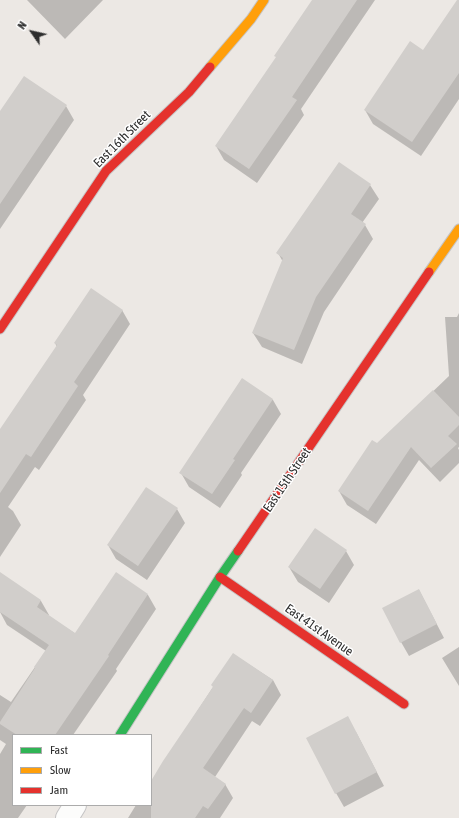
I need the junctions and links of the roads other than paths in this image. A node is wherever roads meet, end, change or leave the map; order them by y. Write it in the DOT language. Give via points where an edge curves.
graph roads {
  1 [pos="264,0"];
  2 [pos="459,229"];
  3 [pos="0,329"];
  4 [pos="220,577"];
  5 [pos="404,704"];
  6 [pos="121,734"];
  7 [pos="74,806"];
  8 [pos="67,818"];
  1 -- 3 [label="street, East 16th Street" via="189,92 106,171"];
  2 -- 4 [label="street, East 15th Street"];
  4 -- 5 [label="street, East 41st Avenue"];
  4 -- 6 [label="street, East 15th Street"];
  7 -- 8 [label="street"];
}
